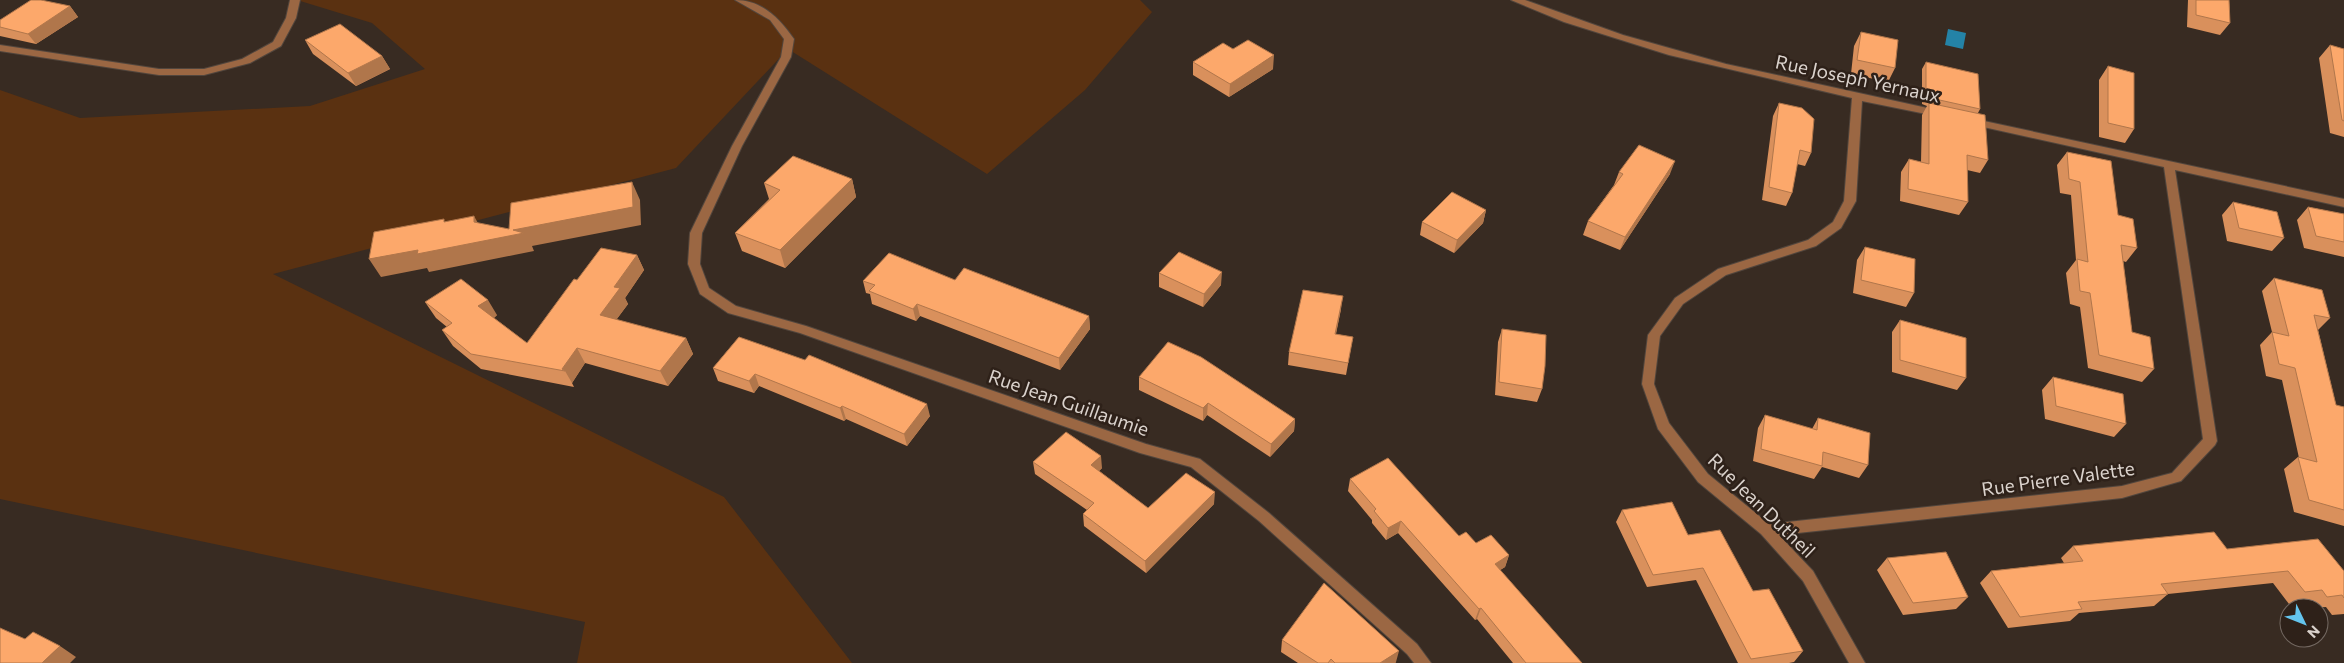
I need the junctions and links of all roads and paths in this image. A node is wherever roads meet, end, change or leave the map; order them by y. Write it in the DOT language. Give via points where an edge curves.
graph roads {
  1 [pos="295,0"];
  2 [pos="740,0"];
  3 [pos="1516,0"];
  4 [pos="0,48"];
  5 [pos="1857,96"];
  6 [pos="2169,164"];
  7 [pos="2344,203"];
  8 [pos="1766,530"];
  9 [pos="1423,663"];
  10 [pos="1857,663"];
  1 -- 4 [label="street" via="291,18 277,44 246,61 204,72 159,72"];
  2 -- 9 [label="street, Rue Jean Guillaumie" via="773,18 790,39 786,57 736,146 696,233 694,264 704,291 732,310 802,329 1195,463 1264,517 1412,649"];
  3 -- 5 [label="street, Rue Joseph Yernaux" via="1568,22 1682,58"];
  5 -- 6 [label="street, Rue Joseph Yernaux"];
  5 -- 8 [label="street, Rue Jean Dutheil" via="1850,201 1838,225 1812,243 1722,272 1679,302 1654,335 1648,384 1663,425 1703,478"];
  6 -- 7 [label="street, Rue Joseph Yernaux"];
  6 -- 8 [label="street, Rue Pierre Valette" via="2210,441 2176,477 2122,492"];
  8 -- 10 [label="street, Rue Jean Dutheil" via="1808,576"];
}
